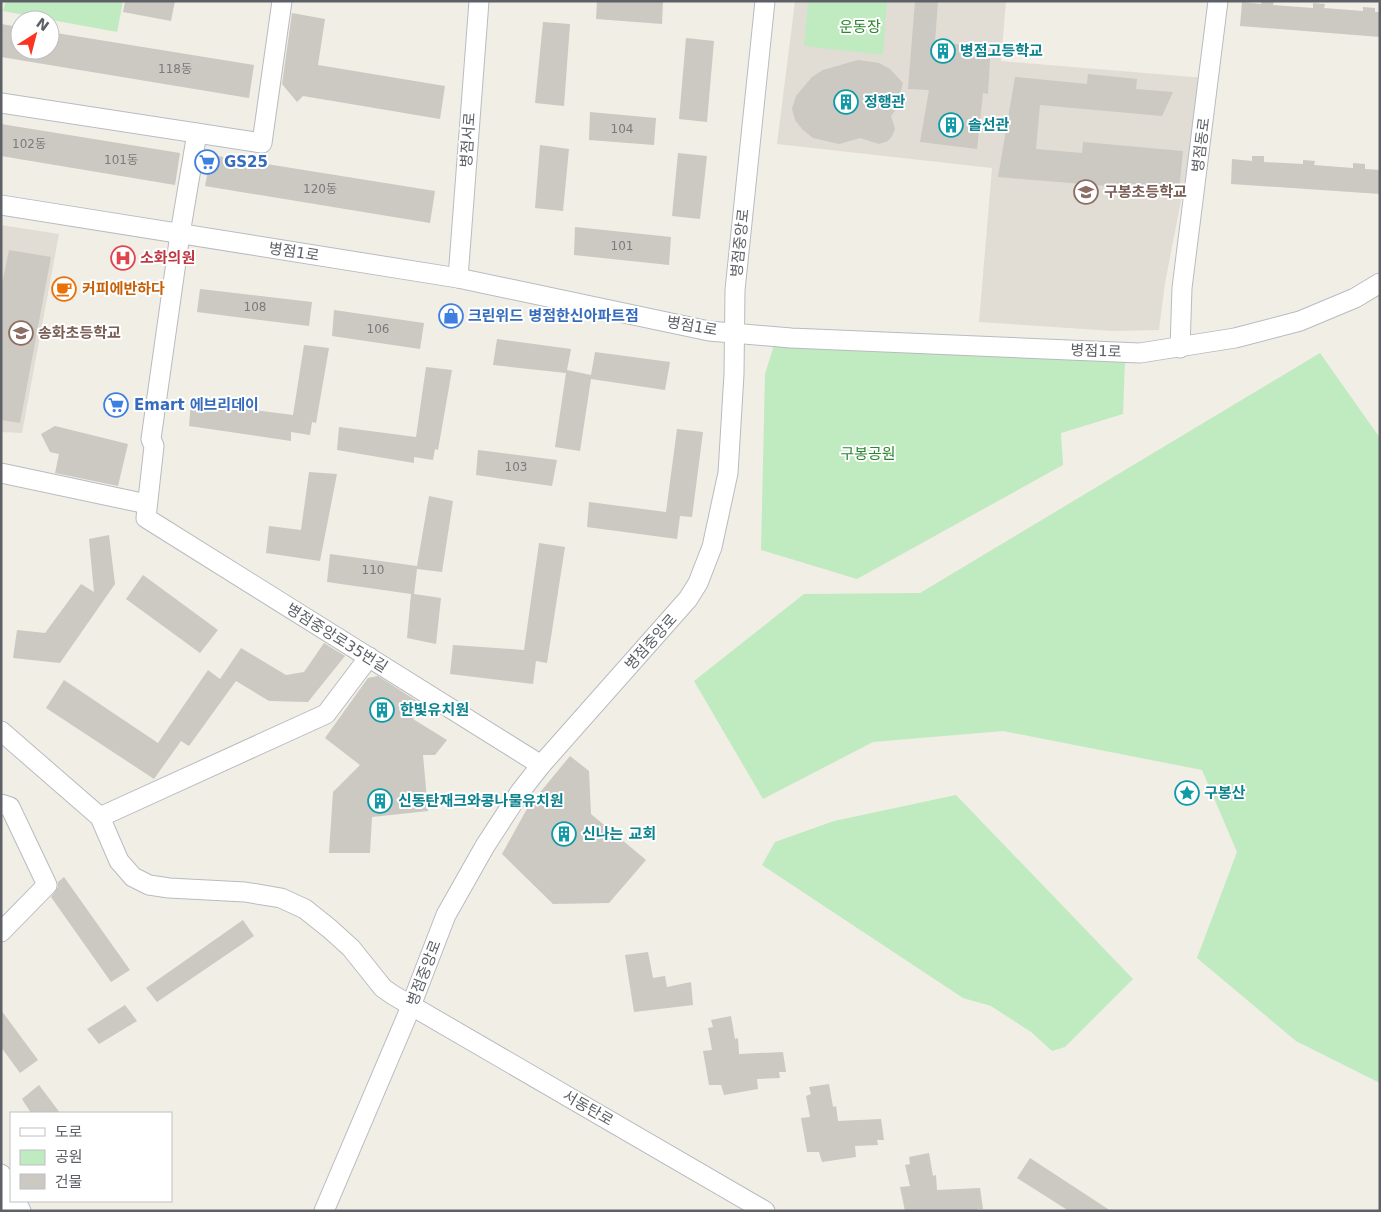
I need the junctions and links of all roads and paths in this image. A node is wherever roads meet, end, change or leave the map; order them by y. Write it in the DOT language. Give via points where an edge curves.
graph roads {
  1 [pos="282,1"];
  2 [pos="479,1"];
  3 [pos="765,1"];
  4 [pos="1218,1"];
  5 [pos="1,103"];
  6 [pos="197,133"];
  7 [pos="1,205"];
  8 [pos="180,234"];
  9 [pos="458,278"];
  10 [pos="1380,284"];
  11 [pos="734,333"];
  12 [pos="1180,348"];
  13 [pos="1,473"];
  14 [pos="147,504"];
  15 [pos="369,657"];
  16 [pos="1,731"];
  17 [pos="541,765"];
  18 [pos="1,804"];
  19 [pos="100,817"];
  20 [pos="1,932"];
  21 [pos="411,1005"];
  22 [pos="1,1174"];
  23 [pos="10,1191"];
  24 [pos="1,1205"];
  25 [pos="5,1211"];
  26 [pos="324,1211"];
  27 [pos="765,1211"];
  1 -- 6 [label="street" via="262,143"];
  2 -- 9 [label="street, 병점서로"];
  3 -- 11 [label="street, 병점중앙로" via="735,290"];
  4 -- 12 [label="street, 병점동로" via="1181,295"];
  5 -- 6 [label="street"];
  6 -- 8 [label="street, 병점중앙로35번길"];
  7 -- 8 [label="street, 병점1로"];
  8 -- 9 [label="street, 병점1로"];
  8 -- 14 [label="street, 병점중앙로35번길" via="151,439 154,446"];
  9 -- 11 [label="street, 병점1로" via="709,331"];
  10 -- 12 [label="street, 병점1로" via="1300,321"];
  11 -- 12 [label="street, 병점1로" via="1140,353"];
  11 -- 17 [label="street, 병점중앙로" via="728,473 706,566 694,591 675,615"];
  13 -- 14 [label="street"];
  14 -- 15 [label="street, 병점중앙로35번길" via="146,518"];
  15 -- 17 [label="street, 병점중앙로35번길"];
  15 -- 19 [label="street" via="326,714"];
  16 -- 19 [label="street"];
  17 -- 21 [label="street, 병점중앙로" via="520,792 446,915"];
  18 -- 20 [label="street" via="10,808 47,884"];
  19 -- 21 [label="street, 서동탄로" via="119,861 133,877 149,885 168,888 246,892 281,898 306,909 357,955 383,988"];
  21 -- 26 [label="street, 병점중앙로"];
  21 -- 27 [label="street, 서동탄로"];
  22 -- 23 [label="street"];
  24 -- 25 [label="street"];
}
